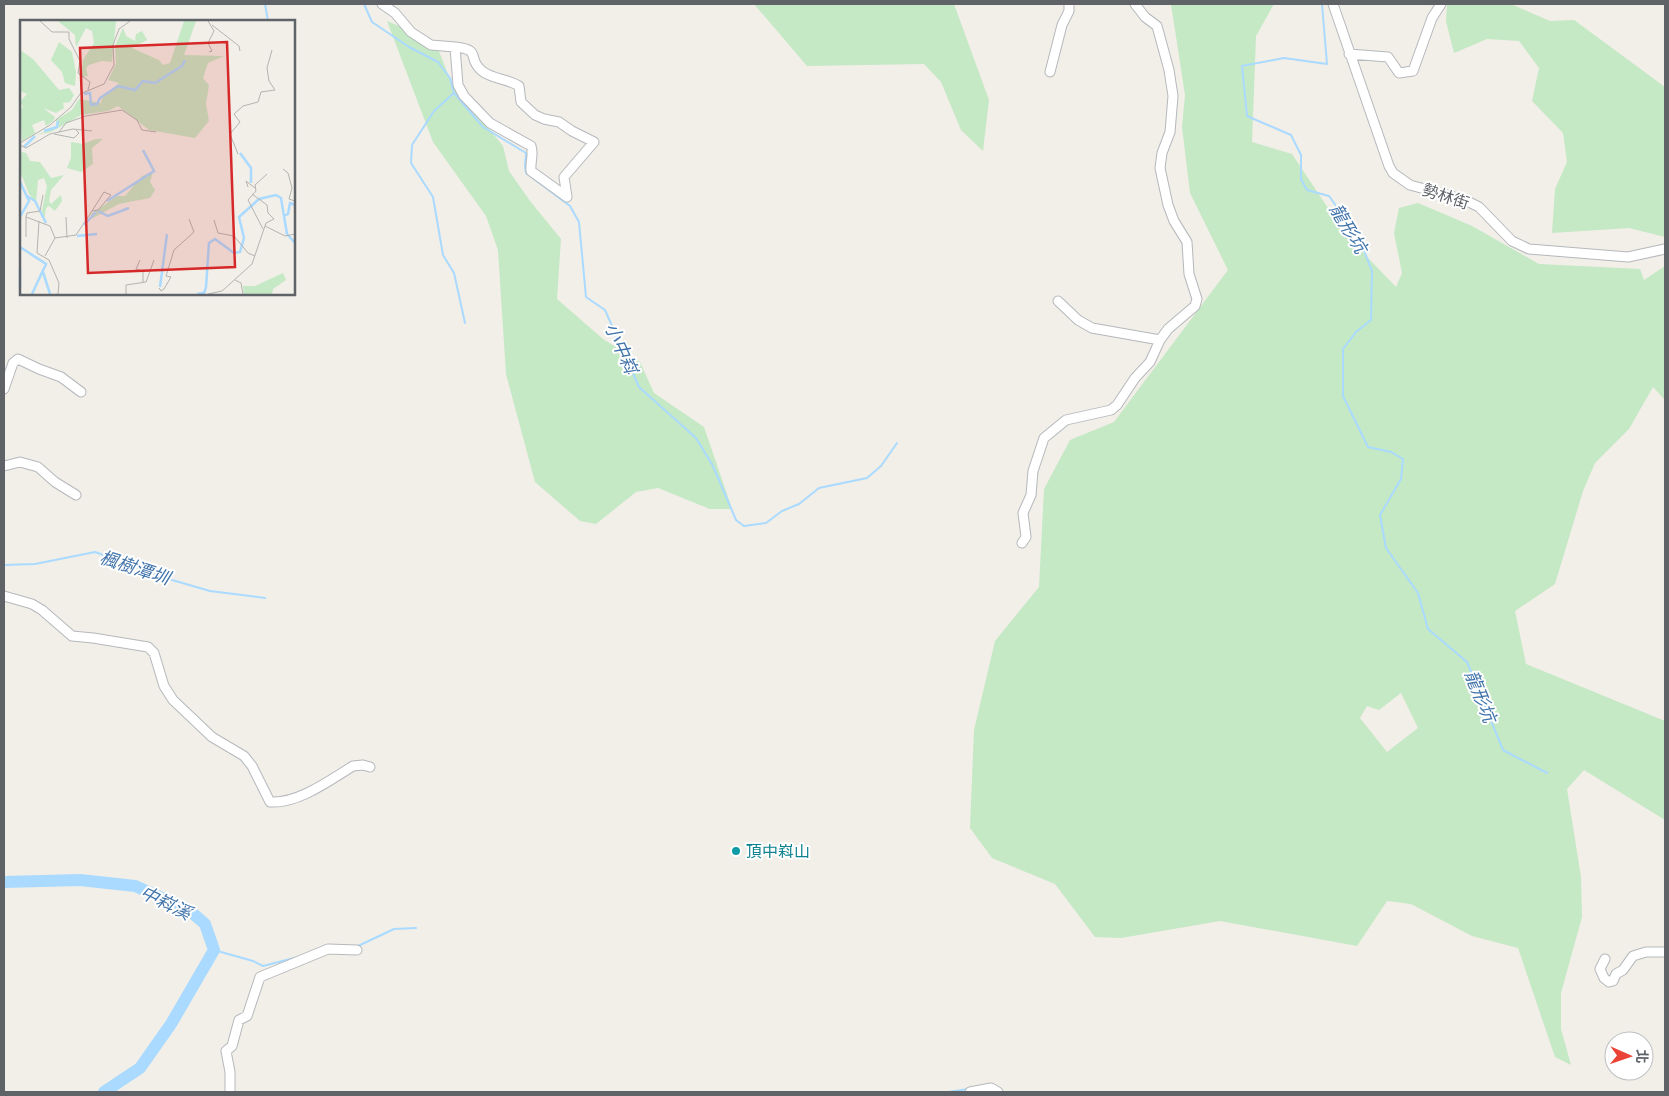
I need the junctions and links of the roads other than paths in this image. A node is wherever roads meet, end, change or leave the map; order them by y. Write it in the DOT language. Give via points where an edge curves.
graph roads {
  1 [pos="382,4"];
  2 [pos="1069,4"];
  3 [pos="1135,4"];
  4 [pos="1333,4"];
  5 [pos="1441,4"];
  6 [pos="455,47"];
  7 [pos="1349,54"];
  8 [pos="1050,72"];
  9 [pos="1665,249"];
  10 [pos="1058,301"];
  11 [pos="1160,340"];
  12 [pos="4,388"];
  13 [pos="82,392"];
  14 [pos="4,466"];
  15 [pos="76,495"];
  16 [pos="1022,543"];
  17 [pos="4,596"];
  18 [pos="370,767"];
  19 [pos="358,950"];
  20 [pos="1665,952"];
  21 [pos="1605,959"];
  22 [pos="230,1092"];
  23 [pos="970,1092"];
  24 [pos="998,1092"];
  1 -- 6 [label="street" via="395,13 411,32 431,44"];
  2 -- 8 [label="street"];
  3 -- 11 [label="street" via="1157,26 1169,70 1172,96 1170,132 1160,168 1168,205 1187,242 1189,274 1196,299 1195,306"];
  4 -- 7 [label="street, 勢林街"];
  5 -- 7 [label="street" via="1432,18 1413,71 1399,73 1388,56"];
  6 -- 6 [label="street" via="472,52 478,68 484,73 519,86 521,102 535,115 558,122 594,142 564,177 567,197 531,171 533,152 530,146 490,124 464,96 458,85"];
  7 -- 9 [label="street, 勢林街" via="1389,166 1398,178 1480,207 1512,241 1529,249 1628,257"];
  10 -- 11 [label="street" via="1092,328"];
  11 -- 16 [label="street" via="1150,362 1117,405 1111,410 1066,420 1044,438 1033,471 1031,495 1023,513 1026,537"];
  12 -- 13 [label="street" via="18,358 60,377"];
  14 -- 15 [label="street" via="20,462 38,467"];
  17 -- 18 [label="street" via="32,604 72,636 148,647 154,653 164,686 174,700 212,737 244,756 270,802 294,798 353,766"];
  19 -- 22 [label="street" via="328,949 260,977 247,1016 239,1020 232,1046 226,1051"];
  20 -- 21 [label="street" via="1633,956 1609,982 1600,969"];
  23 -- 24 [label="street" via="990,1088"];
}
